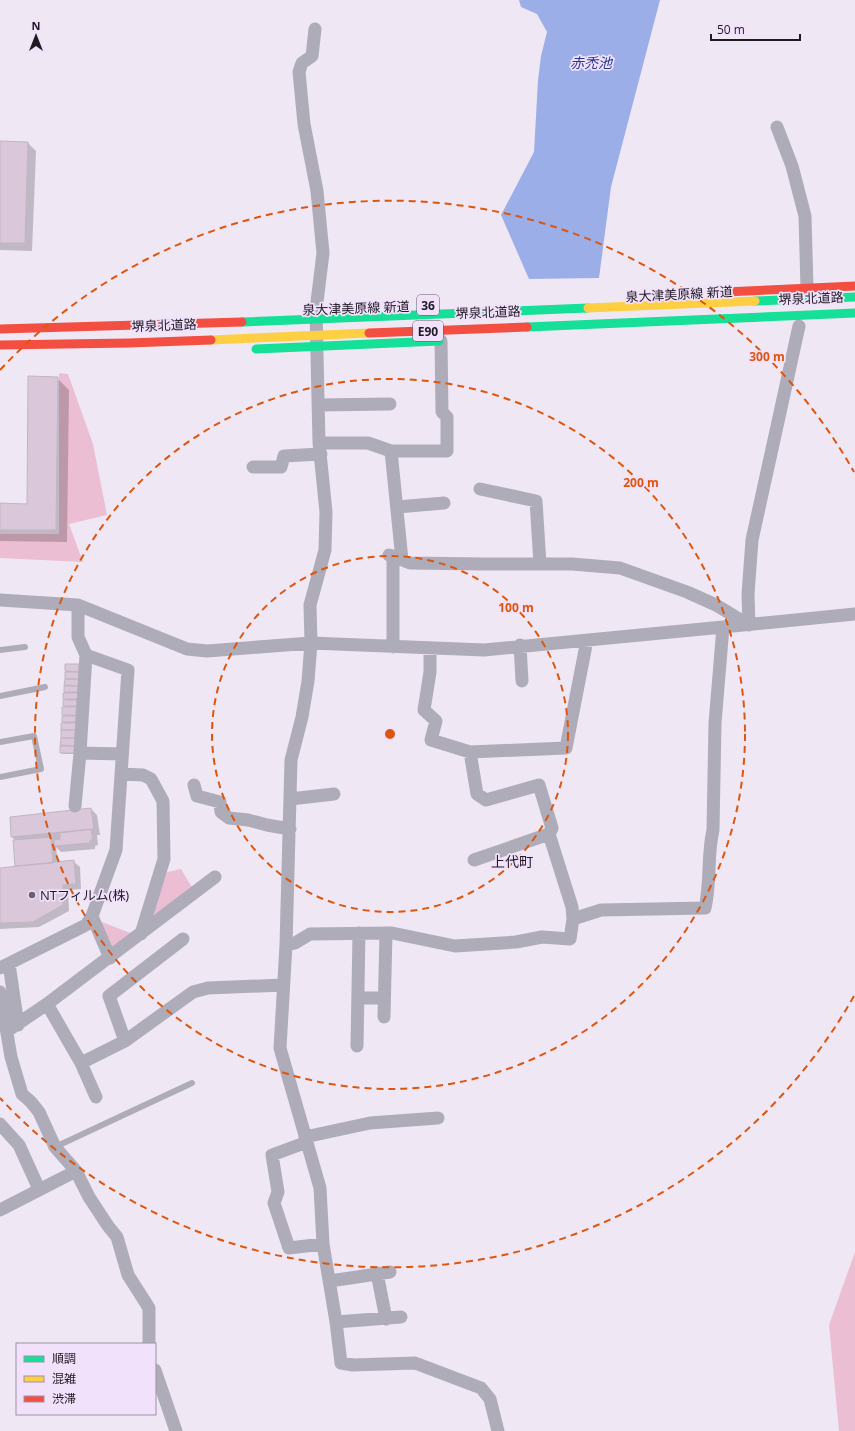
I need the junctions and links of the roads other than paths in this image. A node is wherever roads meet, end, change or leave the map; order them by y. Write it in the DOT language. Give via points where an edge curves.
graph roads {
  1 [pos="315,29"];
  2 [pos="778,127"];
  3 [pos="855,286"];
  4 [pos="807,288"];
  5 [pos="712,292"];
  6 [pos="855,297"];
  7 [pos="332,309"];
  8 [pos="310,310"];
  9 [pos="855,313"];
  10 [pos="218,314"];
  11 [pos="26,319"];
  12 [pos="798,326"];
  13 [pos="0,329"];
  14 [pos="445,341"];
  15 [pos="0,345"];
  16 [pos="317,346"];
  17 [pos="243,349"];
  18 [pos="390,404"];
  19 [pos="318,405"];
  20 [pos="320,448"];
  21 [pos="391,451"];
  22 [pos="253,467"];
  23 [pos="480,489"];
  24 [pos="444,503"];
  25 [pos="397,507"];
  26 [pos="394,557"];
  27 [pos="540,564"];
  28 [pos="0,600"];
  29 [pos="78,605"];
  30 [pos="855,614"];
  31 [pos="749,625"];
  32 [pos="723,627"];
  33 [pos="587,640"];
  34 [pos="311,643"];
  35 [pos="520,645"];
  36 [pos="25,647"];
  37 [pos="393,647"];
  38 [pos="430,648"];
  39 [pos="0,650"];
  40 [pos="86,655"];
  41 [pos="522,681"];
  42 [pos="45,687"];
  43 [pos="0,696"];
  44 [pos="0,742"];
  45 [pos="80,752"];
  46 [pos="470,752"];
  47 [pos="122,754"];
  48 [pos="121,774"];
  49 [pos="0,778"];
  50 [pos="194,785"];
  51 [pos="334,794"];
  52 [pos="290,799"];
  53 [pos="74,806"];
  54 [pos="290,829"];
  55 [pos="549,834"];
  56 [pos="474,860"];
  57 [pos="215,877"];
  58 [pos="92,916"];
  59 [pos="573,919"];
  60 [pos="359,933"];
  61 [pos="386,933"];
  62 [pos="141,934"];
  63 [pos="183,939"];
  64 [pos="286,945"];
  65 [pos="110,958"];
  66 [pos="5,966"];
  67 [pos="283,985"];
  68 [pos="0,992"];
  69 [pos="358,998"];
  70 [pos="384,998"];
  71 [pos="47,1004"];
  72 [pos="384,1017"];
  73 [pos="13,1028"];
  74 [pos="125,1041"];
  75 [pos="357,1046"];
  76 [pos="81,1063"];
  77 [pos="192,1084"];
  78 [pos="96,1097"];
  79 [pos="438,1118"];
  80 [pos="0,1124"];
  81 [pos="306,1140"];
  82 [pos="55,1148"];
  83 [pos="76,1170"];
  84 [pos="39,1189"];
  85 [pos="0,1210"];
  86 [pos="323,1244"];
  87 [pos="330,1281"];
  88 [pos="402,1317"];
  89 [pos="386,1319"];
  90 [pos="336,1322"];
  91 [pos="149,1343"];
  92 [pos="156,1373"];
  93 [pos="176,1431"];
  94 [pos="498,1431"];
  1 -- 8 [label="street" via="312,56 302,63 299,72 304,124 317,190 323,253"];
  2 -- 4 [label="street" via="792,166 805,216"];
  3 -- 4 [label="main road, 泉大津美原線 新道"];
  4 -- 5 [label="main road, 泉大津美原線 新道"];
  6 -- 13 [label="main road, 堺泉北道路 / E90, bridge" via="309,320"];
  7 -- 8 [label="main road, 泉大津美原線 新道"];
  8 -- 16 [label="street"];
  9 -- 15 [label="main road, 堺泉北道路 / E90, bridge" via="130,343"];
  10 -- 11 [label="main road"];
  12 -- 31 [label="street" via="752,540 748,594"];
  14 -- 16 [label="main road"];
  14 -- 21 [label="street" via="442,412 447,417 447,451"];
  16 -- 17 [label="main road"];
  16 -- 19 [label="street"];
  18 -- 19 [label="street"];
  19 -- 20 [label="street"];
  20 -- 21 [label="street" via="368,443"];
  20 -- 22 [label="street" via="284,456 281,466"];
  20 -- 34 [label="street" via="326,512 325,550 310,605"];
  21 -- 25 [label="street"];
  23 -- 27 [label="street" via="536,501"];
  24 -- 25 [label="street"];
  25 -- 26 [label="street"];
  26 -- 27 [label="street" via="410,563"];
  26 -- 37 [label="street"];
  27 -- 31 [label="street" via="620,568 687,592"];
  28 -- 29 [label="street"];
  29 -- 34 [label="street" via="187,648 207,651"];
  29 -- 40 [label="street" via="78,637"];
  30 -- 31 [label="street"];
  31 -- 32 [label="street"];
  32 -- 33 [label="street"];
  32 -- 59 [label="street" via="715,723 713,830 705,908 601,910"];
  33 -- 35 [label="street"];
  33 -- 46 [label="street" via="566,748"];
  34 -- 37 [label="street"];
  34 -- 52 [label="street" via="302,717 291,760"];
  35 -- 38 [label="street" via="484,650"];
  35 -- 41 [label="street"];
  36 -- 39 [label="lane"];
  37 -- 38 [label="street"];
  38 -- 46 [label="street" via="430,672 424,710 436,721 431,740"];
  40 -- 45 [label="street"];
  40 -- 47 [label="street" via="128,670"];
  42 -- 43 [label="lane"];
  44 -- 49 [label="lane" via="34,736 41,769"];
  45 -- 47 [label="street"];
  45 -- 53 [label="street"];
  46 -- 55 [label="street" via="478,794 486,800 539,785 552,828"];
  47 -- 48 [label="street"];
  48 -- 58 [label="street" via="116,850"];
  48 -- 62 [label="street" via="143,775 151,779 163,801 164,859"];
  50 -- 54 [label="street" via="197,796 220,802 221,812 229,818"];
  51 -- 52 [label="street"];
  52 -- 54 [label="street"];
  54 -- 64 [label="street"];
  55 -- 56 [label="street"];
  55 -- 59 [label="street" via="572,907"];
  57 -- 62 [label="street"];
  58 -- 65 [label="street"];
  58 -- 66 [label="street" via="86,925"];
  59 -- 61 [label="street" via="570,939 542,937 516,942 455,946"];
  60 -- 61 [label="street"];
  60 -- 64 [label="street" via="310,934 296,943"];
  60 -- 69 [label="street"];
  61 -- 70 [label="street"];
  62 -- 65 [label="street"];
  63 -- 74 [label="street" via="109,996"];
  64 -- 67 [label="street"];
  65 -- 71 [label="street"];
  66 -- 73 [label="street"];
  67 -- 74 [label="street" via="208,988 193,992"];
  67 -- 81 [label="street" via="280,1048"];
  68 -- 73 [label="street"];
  69 -- 70 [label="street"];
  69 -- 75 [label="street"];
  70 -- 72 [label="street"];
  71 -- 73 [label="street"];
  71 -- 76 [label="street"];
  73 -- 82 [label="street" via="14,1072 22,1094 40,1112"];
  74 -- 76 [label="street"];
  76 -- 78 [label="street"];
  77 -- 82 [label="lane"];
  79 -- 81 [label="street" via="370,1123"];
  80 -- 84 [label="street" via="19,1145"];
  81 -- 86 [label="street" via="320,1188"];
  81 -- 86 [label="street" via="272,1155 278,1192 274,1203 289,1248"];
  82 -- 83 [label="street"];
  83 -- 84 [label="street"];
  83 -- 91 [label="street" via="93,1202 117,1237 128,1275 149,1308"];
  84 -- 85 [label="street"];
  86 -- 87 [label="street"];
  87 -- 89 [label="street" via="384,1272"];
  87 -- 90 [label="street"];
  88 -- 89 [label="street"];
  89 -- 90 [label="street"];
  90 -- 94 [label="street" via="341,1363 415,1363 481,1388 490,1399"];
  92 -- 93 [label="street"];
}
